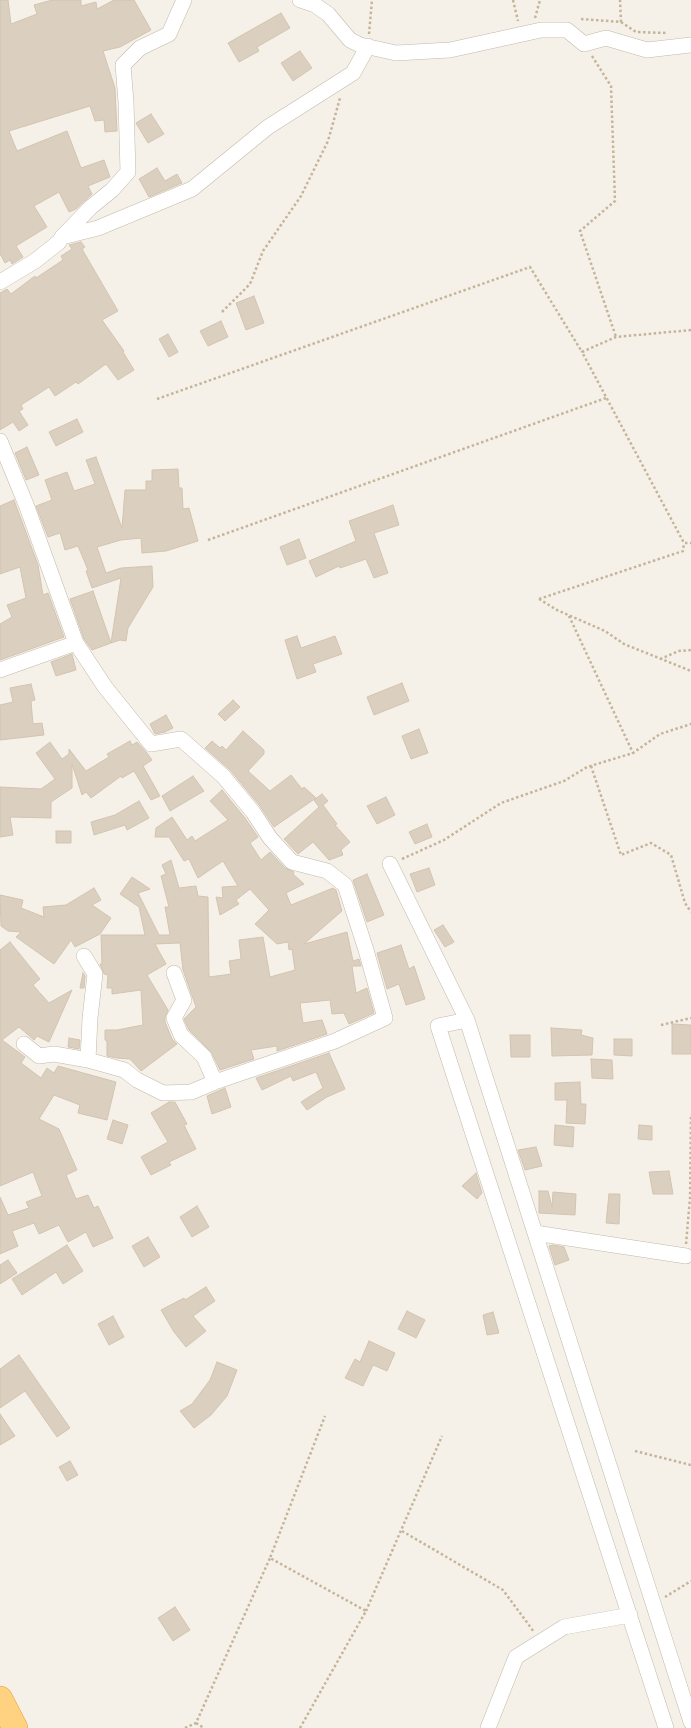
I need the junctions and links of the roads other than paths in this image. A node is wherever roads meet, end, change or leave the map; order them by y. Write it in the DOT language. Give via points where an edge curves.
graph roads {
  1 [pos="184,0"];
  2 [pos="300,0"];
  3 [pos="691,45"];
  4 [pos="368,46"];
  5 [pos="62,237"];
  6 [pos="0,282"];
  7 [pos="1,443"];
  8 [pos="76,643"];
  9 [pos="0,670"];
  10 [pos="390,864"];
  11 [pos="84,956"];
  12 [pos="174,973"];
  13 [pos="467,1020"];
  14 [pos="24,1044"];
  15 [pos="88,1060"];
  16 [pos="215,1082"];
  17 [pos="535,1233"];
  18 [pos="686,1256"];
  19 [pos="630,1615"];
  20 [pos="0,1699"];
  21 [pos="691,1722"];
  22 [pos="15,1728"];
  23 [pos="488,1728"];
  24 [pos="666,1728"];
  1 -- 5 [label="street" via="169,34 140,48 123,65 128,172"];
  2 -- 4 [label="street" via="328,14 350,40"];
  3 -- 4 [label="street" via="647,50 606,38 584,44 567,30 541,30 450,50 396,53"];
  4 -- 5 [label="street" via="353,73 268,127 192,189 98,228"];
  5 -- 6 [label="street" via="35,261"];
  7 -- 8 [label="street"];
  8 -- 9 [label="street"];
  8 -- 16 [label="street" via="105,687 151,744 181,739 223,776 292,862 327,871 345,885 366,950 385,1018 335,1041"];
  10 -- 13 [label="street"];
  11 -- 15 [label="street" via="96,974"];
  12 -- 16 [label="street" via="184,1000 174,1018 181,1035 204,1057"];
  13 -- 17 [label="street"];
  13 -- 19 [label="street" via="438,1026"];
  14 -- 15 [label="street" via="39,1056 54,1054"];
  15 -- 16 [label="street" via="124,1070 163,1093 191,1092"];
  17 -- 18 [label="street"];
  17 -- 21 [label="street"];
  19 -- 23 [label="street" via="564,1627 516,1657"];
  19 -- 24 [label="street"];
  20 -- 22 [label="highway"];
}
